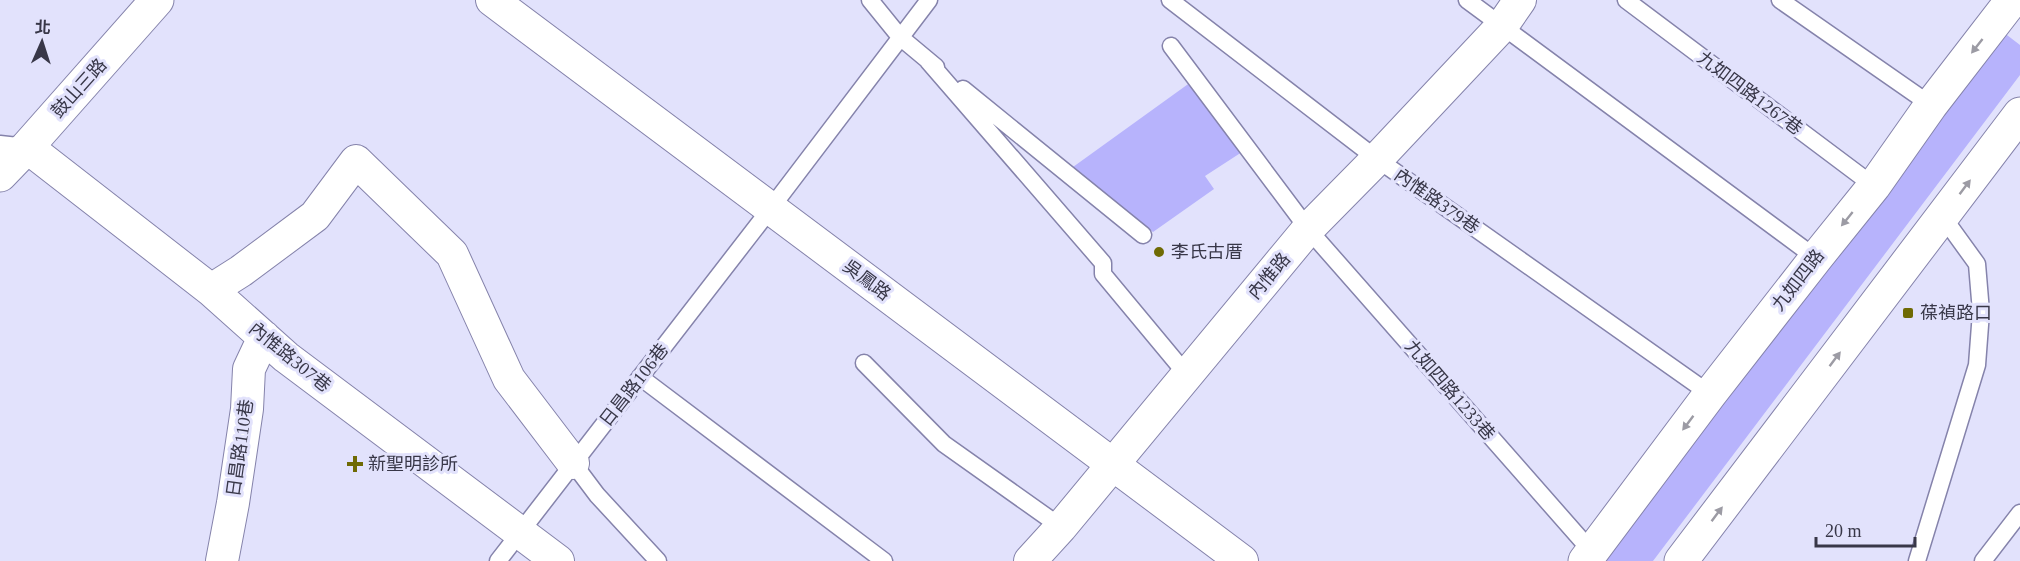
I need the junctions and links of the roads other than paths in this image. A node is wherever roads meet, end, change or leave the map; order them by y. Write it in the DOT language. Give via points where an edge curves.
graph roads {
  1 [pos="157,0"];
  2 [pos="492,0"];
  3 [pos="870,0"];
  4 [pos="928,0"];
  5 [pos="1170,0"];
  6 [pos="1467,0"];
  7 [pos="1520,0"];
  8 [pos="1626,0"];
  9 [pos="1780,0"];
  10 [pos="2012,0"];
  11 [pos="1502,26"];
  12 [pos="900,38"];
  13 [pos="1171,46"];
  14 [pos="928,61"];
  15 [pos="1931,105"];
  16 [pos="2020,114"];
  17 [pos="14,145"];
  18 [pos="1377,159"];
  19 [pos="1054,164"];
  20 [pos="0,175"];
  21 [pos="1034,183"];
  22 [pos="1874,186"];
  23 [pos="771,208"];
  24 [pos="1943,217"];
  25 [pos="1308,229"];
  26 [pos="1143,235"];
  27 [pos="1816,258"];
  28 [pos="210,290"];
  29 [pos="264,338"];
  30 [pos="864,363"];
  31 [pos="1187,375"];
  32 [pos="640,377"];
  33 [pos="1710,394"];
  34 [pos="573,464"];
  35 [pos="1112,465"];
  36 [pos="2020,513"];
  37 [pos="1061,527"];
  38 [pos="519,533"];
  39 [pos="1588,556"];
  40 [pos="222,561"];
  41 [pos="498,561"];
  42 [pos="558,561"];
  43 [pos="658,561"];
  44 [pos="884,561"];
  45 [pos="1030,561"];
  46 [pos="1242,561"];
  47 [pos="1681,561"];
  48 [pos="1917,561"];
  49 [pos="1983,561"];
  1 -- 17 [label="street, 鼓山三路"];
  2 -- 23 [label="street, 吳鳳路"];
  3 -- 12 [label="lane"];
  4 -- 12 [label="lane, 日昌路106巷"];
  5 -- 18 [label="lane, 內惟路379巷"];
  6 -- 11 [label="lane"];
  7 -- 11 [label="street, 內惟路"];
  8 -- 22 [label="lane, 九如四路1267巷"];
  9 -- 15 [label="lane"];
  10 -- 15 [label="street, 九如四路, one-way"];
  11 -- 18 [label="street, 內惟路"];
  11 -- 27 [label="lane"];
  12 -- 14 [label="lane"];
  12 -- 23 [label="lane, 日昌路106巷"];
  13 -- 25 [label="lane"];
  14 -- 19 [label="lane"];
  14 -- 21 [label="lane"];
  15 -- 22 [label="street, 九如四路"];
  24 -- 16 [label="street, one-way"];
  17 -- 20 [label="street, 鼓山三路"];
  17 -- 28 [label="street, 內惟路307巷"];
  18 -- 25 [label="street, 內惟路"];
  18 -- 33 [label="lane, 內惟路379巷"];
  19 -- 21 [label="lane"];
  19 -- 26 [label="lane"];
  21 -- 31 [label="lane" via="1103,263 1103,274"];
  22 -- 27 [label="street, 九如四路, one-way"];
  23 -- 32 [label="lane, 日昌路106巷"];
  23 -- 35 [label="street, 吳鳳路"];
  47 -- 24 [label="street, one-way"];
  24 -- 48 [label="lane" via="1977,264 1981,322 1977,366"];
  25 -- 31 [label="street, 內惟路"];
  25 -- 39 [label="lane, 九如四路1233巷"];
  27 -- 33 [label="street, 九如四路"];
  28 -- 29 [label="street, 內惟路307巷"];
  28 -- 34 [label="street" via="315,216 356,161 452,254 509,379"];
  29 -- 38 [label="street, 內惟路307巷"];
  29 -- 40 [label="street, 日昌路110巷" via="249,369 247,409"];
  30 -- 37 [label="lane" via="944,444"];
  31 -- 35 [label="street, 內惟路"];
  32 -- 34 [label="lane, 日昌路106巷"];
  32 -- 44 [label="lane"];
  33 -- 39 [label="street, 九如四路, one-way"];
  34 -- 38 [label="lane, 日昌路106巷"];
  34 -- 43 [label="lane"];
  35 -- 37 [label="street, 內惟路"];
  35 -- 46 [label="street, 吳鳳路"];
  36 -- 49 [label="lane"];
  37 -- 45 [label="street, 內惟路"];
  38 -- 41 [label="lane, 日昌路106巷"];
  38 -- 42 [label="street, 內惟路307巷"];
}
